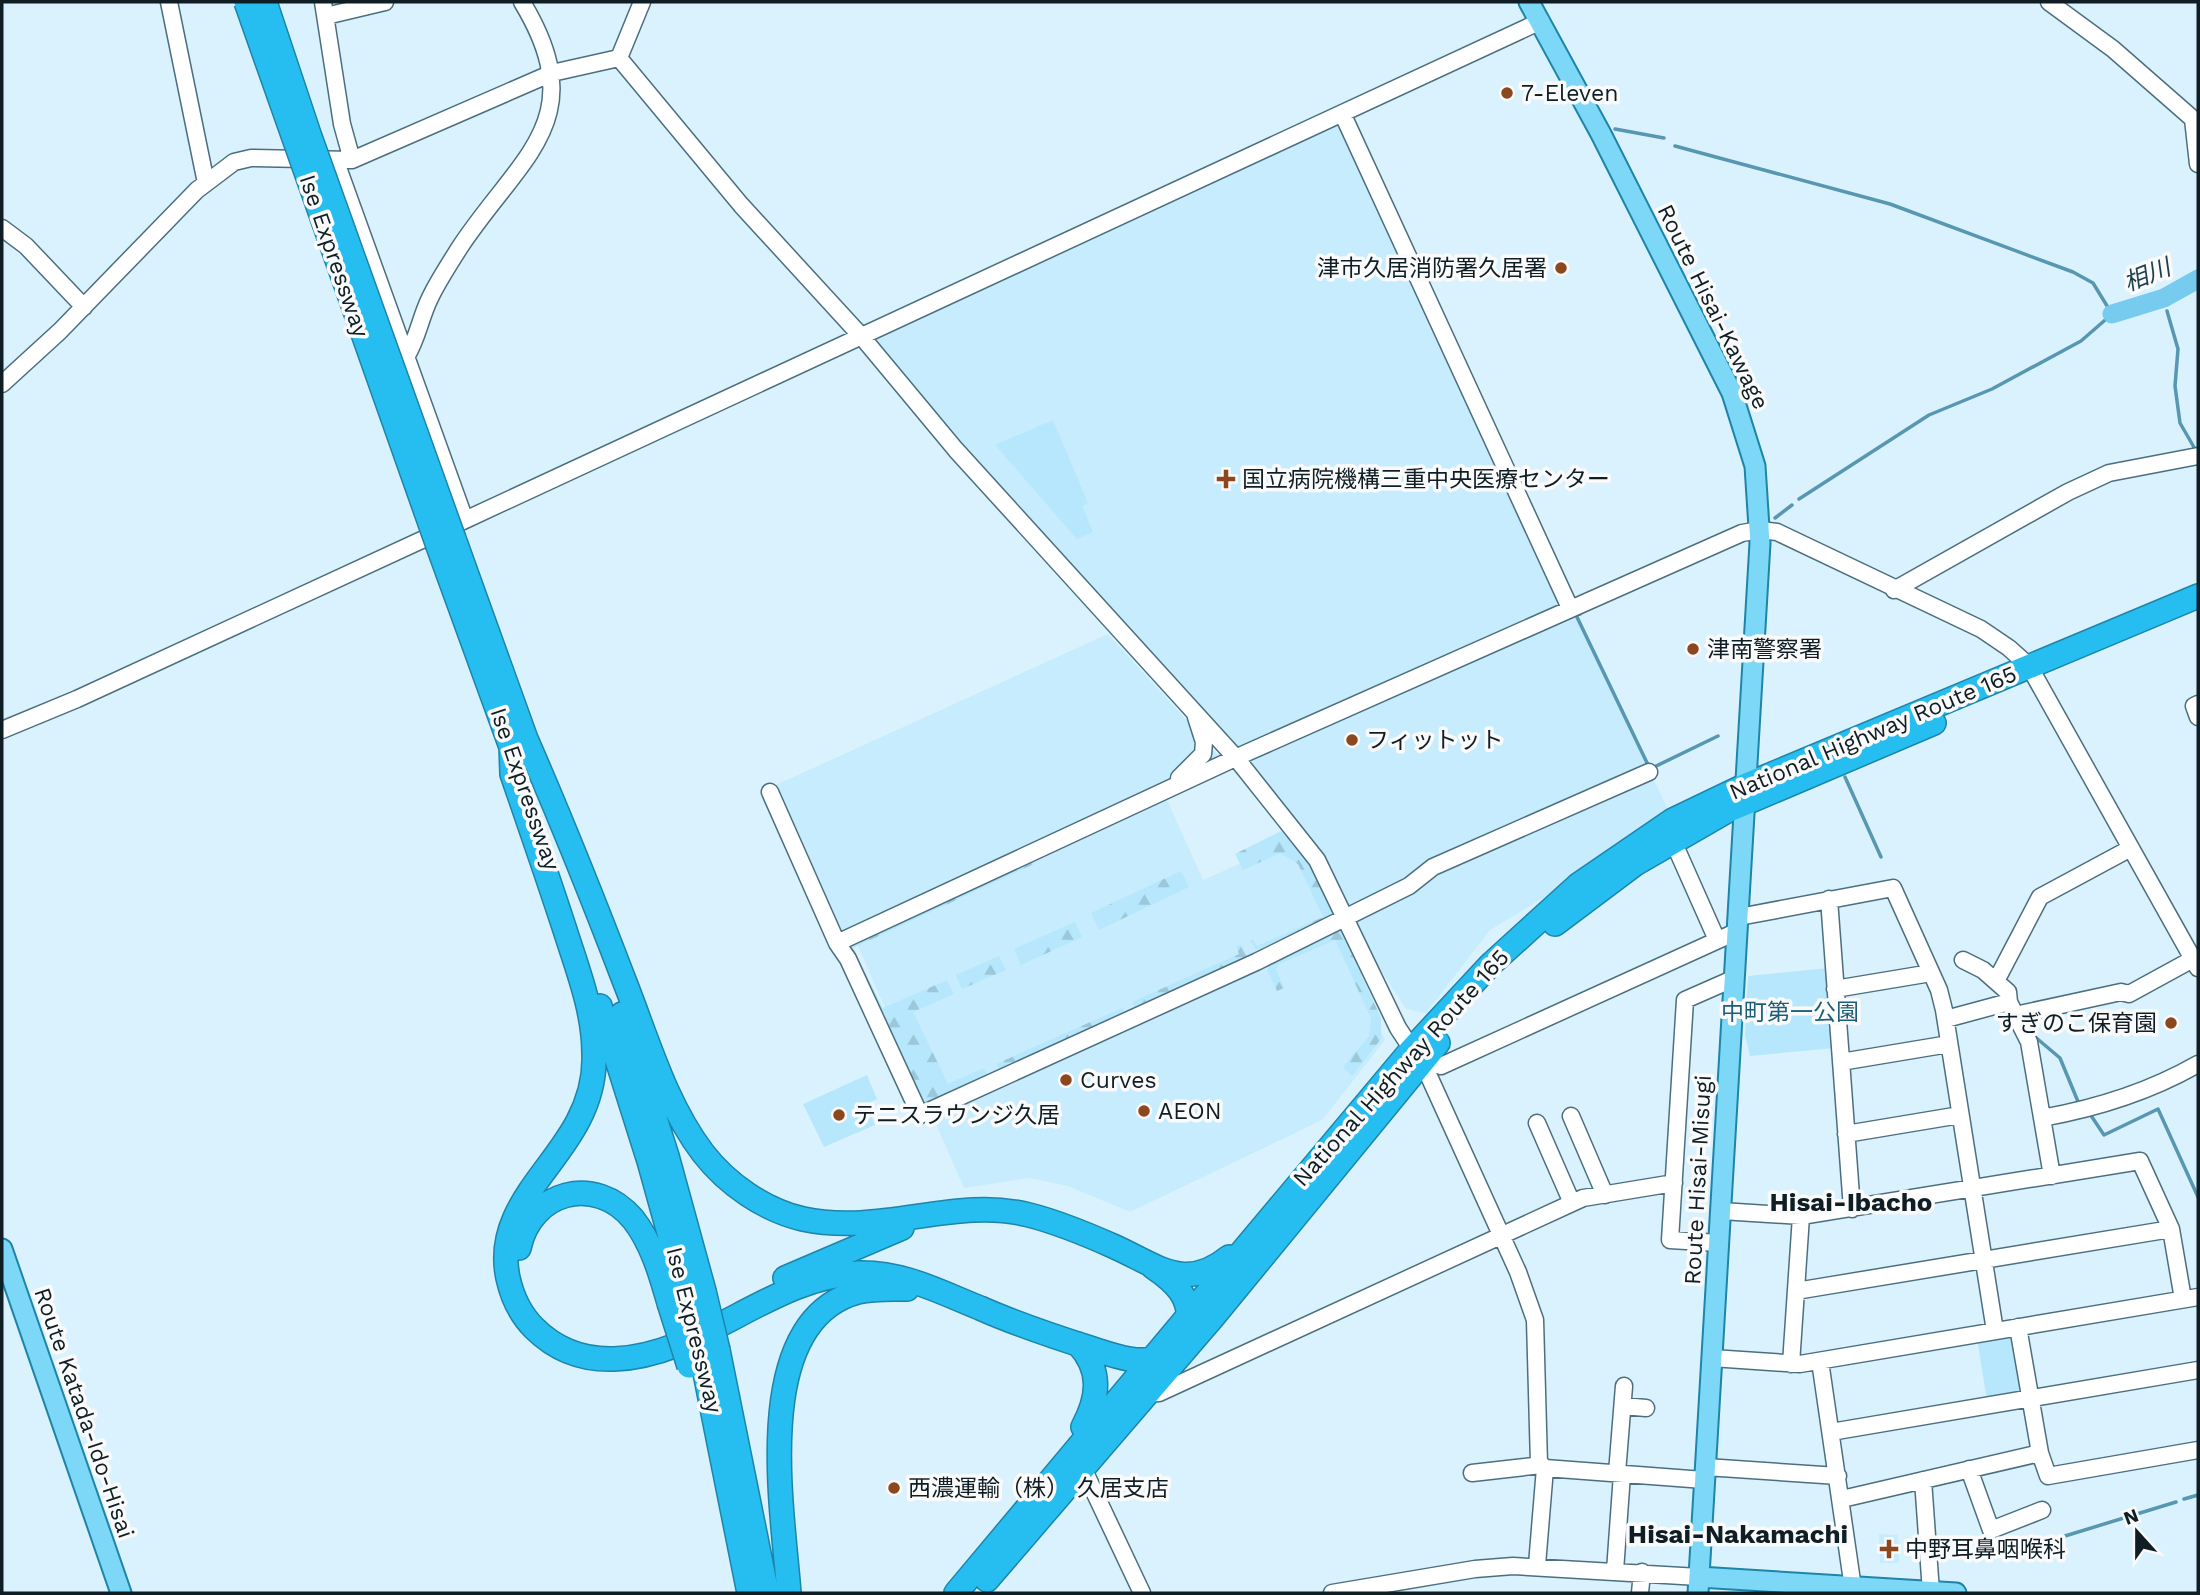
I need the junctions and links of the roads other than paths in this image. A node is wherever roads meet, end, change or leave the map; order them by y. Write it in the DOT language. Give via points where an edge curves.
graph roads {
  1 [pos="169,2"];
  2 [pos="246,2"];
  3 [pos="265,2"];
  4 [pos="385,2"];
  5 [pos="522,2"];
  6 [pos="642,2"];
  7 [pos="1529,2"];
  8 [pos="2049,2"];
  9 [pos="324,9"];
  10 [pos="1541,21"];
  11 [pos="620,58"];
  12 [pos="552,73"];
  13 [pos="1343,115"];
  14 [pos="344,161"];
  15 [pos="2198,164"];
  16 [pos="206,183"];
  17 [pos="2,228"];
  18 [pos="84,307"];
  19 [pos="862,337"];
  20 [pos="405,357"];
  21 [pos="2,384"];
  22 [pos="2198,456"];
  23 [pos="1760,530"];
  24 [pos="453,535"];
  25 [pos="1894,590"];
  26 [pos="2198,596"];
  27 [pos="1570,608"];
  28 [pos="2198,612"];
  29 [pos="2033,672"];
  30 [pos="2198,704"];
  31 [pos="1194,712"];
  32 [pos="2198,717"];
  33 [pos="2,730"];
  34 [pos="519,742"];
  35 [pos="1236,758"];
  36 [pos="1648,772"];
  37 [pos="770,792"];
  38 [pos="1161,793"];
  39 [pos="1746,794"];
  40 [pos="1673,841"];
  41 [pos="2131,848"];
  42 [pos="1829,899"];
  43 [pos="1347,917"];
  44 [pos="1739,924"];
  45 [pos="1717,940"];
  46 [pos="837,943"];
  47 [pos="2194,956"];
  48 [pos="1963,960"];
  49 [pos="1931,973"];
  50 [pos="1735,978"];
  51 [pos="1996,981"];
  52 [pos="1835,989"];
  53 [pos="2017,1010"];
  54 [pos="1946,1019"];
  55 [pos="1949,1044"];
  56 [pos="1424,1059"];
  57 [pos="1841,1062"];
  58 [pos="2198,1064"];
  59 [pos="1960,1115"];
  60 [pos="1572,1116"];
  61 [pos="2042,1118"];
  62 [pos="1536,1123"];
  63 [pos="1846,1133"];
  64 [pos="1306,1175"];
  65 [pos="2052,1176"];
  66 [pos="1674,1182"];
  67 [pos="1972,1189"];
  68 [pos="1605,1195"];
  69 [pos="1572,1203"];
  70 [pos="1852,1209"];
  71 [pos="1721,1211"];
  72 [pos="1801,1216"];
  73 [pos="927,1217"];
  74 [pos="2171,1229"];
  75 [pos="1502,1235"];
  76 [pos="1719,1243"];
  77 [pos="2,1248"];
  78 [pos="1984,1260"];
  79 [pos="1153,1267"];
  80 [pos="938,1290"];
  81 [pos="1796,1291"];
  82 [pos="687,1297"];
  83 [pos="2191,1298"];
  84 [pos="1190,1312"];
  85 [pos="2018,1327"];
  86 [pos="1995,1331"];
  87 [pos="1077,1344"];
  88 [pos="1185,1348"];
  89 [pos="703,1358"];
  90 [pos="1712,1358"];
  91 [pos="1152,1361"];
  92 [pos="1820,1361"];
  93 [pos="1791,1364"];
  94 [pos="2198,1370"];
  95 [pos="1624,1386"];
  96 [pos="1144,1394"];
  97 [pos="2030,1398"];
  98 [pos="1623,1406"];
  99 [pos="1646,1408"];
  100 [pos="1831,1432"];
  101 [pos="2198,1450"];
  102 [pos="2040,1453"];
  103 [pos="1072,1466"];
  104 [pos="1543,1467"];
  105 [pos="1969,1469"];
  106 [pos="1472,1473"];
  107 [pos="1705,1473"];
  108 [pos="1620,1474"];
  109 [pos="1838,1476"];
  110 [pos="1923,1480"];
  111 [pos="1842,1499"];
  112 [pos="2042,1510"];
  113 [pos="1536,1565"];
  114 [pos="1615,1570"];
  115 [pos="1642,1573"];
  116 [pos="1698,1585"];
  117 [pos="1853,1588"];
  118 [pos="1931,1592"];
  119 [pos="121,1593"];
  120 [pos="749,1593"];
  121 [pos="767,1593"];
  122 [pos="789,1593"];
  123 [pos="956,1593"];
  124 [pos="975,1593"];
  125 [pos="1143,1593"];
  126 [pos="1332,1593"];
  127 [pos="1640,1593"];
  128 [pos="1956,1593"];
  1 -- 16 [label="street"];
  2 -- 24 [label="highway, Ise Expressway, bridge"];
  3 -- 24 [label="highway, Ise Expressway, bridge"];
  4 -- 9 [label="street"];
  5 -- 12 [label="street"];
  6 -- 11 [label="street"];
  7 -- 10 [label="main road, Route Hisai-Kawage"];
  8 -- 15 [label="street" via="2193,119"];
  9 -- 14 [label="street"];
  10 -- 13 [label="street"];
  10 -- 23 [label="main road, Route Hisai-Kawage" via="1732,393 1750,444"];
  11 -- 12 [label="street"];
  11 -- 19 [label="street" via="741,205"];
  12 -- 14 [label="street"];
  12 -- 20 [label="street" via="553,98 543,130 429,299 416,340"];
  13 -- 19 [label="street"];
  13 -- 27 [label="street"];
  14 -- 16 [label="street" via="239,160"];
  14 -- 20 [label="street"];
  16 -- 18 [label="street"];
  17 -- 18 [label="street" via="26,246"];
  18 -- 21 [label="street"];
  19 -- 24 [label="street"];
  19 -- 31 [label="street" via="956,450"];
  20 -- 24 [label="street"];
  22 -- 25 [label="street" via="2109,473"];
  23 -- 25 [label="street" via="1777,532"];
  23 -- 27 [label="street" via="1742,533"];
  23 -- 39 [label="main road, Route Hisai-Kawage"];
  24 -- 33 [label="street"];
  24 -- 34 [label="highway, Ise Expressway"];
  25 -- 29 [label="street" via="1981,629 2010,648"];
  26 -- 29 [label="highway, National Highway Route 165"];
  27 -- 35 [label="street"];
  28 -- 29 [label="highway, National Highway Route 165"];
  29 -- 39 [label="highway, National Highway Route 165"];
  29 -- 41 [label="street"];
  30 -- 32 [label="street" via="2194,706"];
  31 -- 35 [label="street"];
  31 -- 38 [label="street" via="1204,742 1201,759"];
  34 -- 73 [label="highway" via="570,840 666,1087 709,1160 751,1196 802,1219 860,1224"];
  34 -- 80 [label="highway" via="512,774 589,1007 594,1052 592,1086 580,1118 521,1203 507,1239 505,1264 511,1290 528,1322 576,1355 628,1358 675,1345 823,1278 885,1275"];
  34 -- 82 [label="highway, Ise Expressway"];
  35 -- 38 [label="street"];
  35 -- 43 [label="street" via="1317,860"];
  36 -- 43 [label="street" via="1433,867 1409,886"];
  37 -- 46 [label="street"];
  38 -- 46 [label="street"];
  39 -- 40 [label="highway, National Highway Route 165"];
  39 -- 44 [label="main road, Route Hisai-Misugi"];
  39 -- 56 [label="highway, National Highway Route 165" via="1673,820 1578,885 1490,965"];
  40 -- 45 [label="street"];
  40 -- 56 [label="highway, National Highway Route 165" via="1558,920"];
  41 -- 47 [label="street"];
  41 -- 51 [label="street" via="2040,897"];
  42 -- 44 [label="street"];
  42 -- 49 [label="street" via="1893,888"];
  42 -- 52 [label="street"];
  43 -- 46 [label="street" via="920,1115"];
  43 -- 56 [label="street" via="1398,1028"];
  44 -- 45 [label="street"];
  44 -- 50 [label="main road, Route Hisai-Misugi"];
  45 -- 56 [label="street"];
  47 -- 53 [label="street" via="2129,994"];
  48 -- 51 [label="street"];
  49 -- 52 [label="street"];
  49 -- 54 [label="street"];
  50 -- 66 [label="street" via="1685,1000"];
  50 -- 71 [label="main road, Route Hisai-Misugi"];
  51 -- 53 [label="street"];
  52 -- 57 [label="street"];
  53 -- 54 [label="street"];
  53 -- 61 [label="street" via="2029,1042"];
  54 -- 55 [label="street"];
  55 -- 57 [label="street"];
  55 -- 59 [label="street"];
  56 -- 64 [label="highway, National Highway Route 165"];
  56 -- 75 [label="street"];
  56 -- 88 [label="highway, National Highway Route 165"];
  57 -- 63 [label="street"];
  58 -- 61 [label="street" via="2166,1082 2084,1110"];
  59 -- 63 [label="street"];
  59 -- 67 [label="street"];
  60 -- 68 [label="street"];
  61 -- 65 [label="street"];
  62 -- 69 [label="street"];
  63 -- 70 [label="street"];
  64 -- 79 [label="highway" via="1217,1266 1186,1275"];
  64 -- 84 [label="highway, National Highway Route 165"];
  65 -- 67 [label="street"];
  65 -- 74 [label="street" via="2140,1161"];
  66 -- 68 [label="street"];
  66 -- 76 [label="street" via="1670,1240"];
  67 -- 70 [label="street"];
  67 -- 78 [label="street"];
  68 -- 69 [label="street"];
  69 -- 75 [label="street"];
  70 -- 72 [label="street"];
  71 -- 72 [label="street"];
  71 -- 76 [label="main road, Route Hisai-Misugi"];
  72 -- 81 [label="street"];
  73 -- 79 [label="highway" via="960,1210 1028,1214 1115,1247"];
  73 -- 82 [label="highway" via="819,1262 670,1334 613,1346 589,1345 566,1336 533,1308 518,1262 526,1225 549,1200 560,1196 587,1194 611,1202 624,1210"];
  74 -- 78 [label="street"];
  74 -- 83 [label="street"];
  75 -- 96 [label="street" via="1159,1393"];
  75 -- 104 [label="street" via="1535,1320 1538,1459"];
  76 -- 90 [label="main road, Route Hisai-Misugi"];
  77 -- 119 [label="main road, Route Katada-Ido-Hisai"];
  78 -- 81 [label="street"];
  78 -- 86 [label="street"];
  79 -- 84 [label="highway" via="1176,1283"];
  80 -- 87 [label="highway"];
  80 -- 122 [label="highway" via="858,1292 828,1307 802,1334 786,1376 780,1439"];
  81 -- 93 [label="street"];
  82 -- 89 [label="highway, Ise Expressway, bridge"];
  83 -- 85 [label="street"];
  84 -- 88 [label="highway"];
  84 -- 91 [label="highway, National Highway Route 165"];
  85 -- 86 [label="street"];
  85 -- 97 [label="street"];
  86 -- 92 [label="street"];
  87 -- 91 [label="highway" via="1124,1359"];
  87 -- 103 [label="highway" via="1094,1367 1096,1394"];
  88 -- 91 [label="highway"];
  88 -- 96 [label="highway, National Highway Route 165"];
  89 -- 120 [label="highway, Ise Expressway"];
  89 -- 121 [label="highway, Ise Expressway" via="748,1488"];
  90 -- 93 [label="street"];
  90 -- 107 [label="main road, Route Hisai-Misugi"];
  91 -- 103 [label="highway, National Highway Route 165"];
  92 -- 93 [label="street"];
  92 -- 100 [label="street"];
  94 -- 97 [label="street"];
  95 -- 98 [label="street"];
  96 -- 103 [label="highway, National Highway Route 165"];
  97 -- 100 [label="street"];
  97 -- 102 [label="street"];
  98 -- 99 [label="street"];
  98 -- 108 [label="street"];
  100 -- 109 [label="street"];
  101 -- 102 [label="street" via="2048,1476"];
  102 -- 105 [label="street"];
  103 -- 123 [label="highway, National Highway Route 165"];
  103 -- 124 [label="highway, National Highway Route 165"];
  103 -- 125 [label="street"];
  104 -- 106 [label="street"];
  104 -- 108 [label="street"];
  104 -- 113 [label="street"];
  105 -- 110 [label="street"];
  105 -- 112 [label="street" via="1992,1530"];
  107 -- 108 [label="street"];
  107 -- 109 [label="street"];
  107 -- 116 [label="main road, Route Hisai-Misugi"];
  108 -- 114 [label="street"];
  109 -- 111 [label="street"];
  110 -- 111 [label="street"];
  110 -- 118 [label="street"];
  111 -- 117 [label="street"];
  113 -- 114 [label="street"];
  113 -- 126 [label="street" via="1475,1569"];
  114 -- 115 [label="street"];
  115 -- 116 [label="street"];
  115 -- 127 [label="street"];
  116 -- 117 [label="main road"];
  117 -- 118 [label="main road"];
  118 -- 128 [label="main road"];
}
